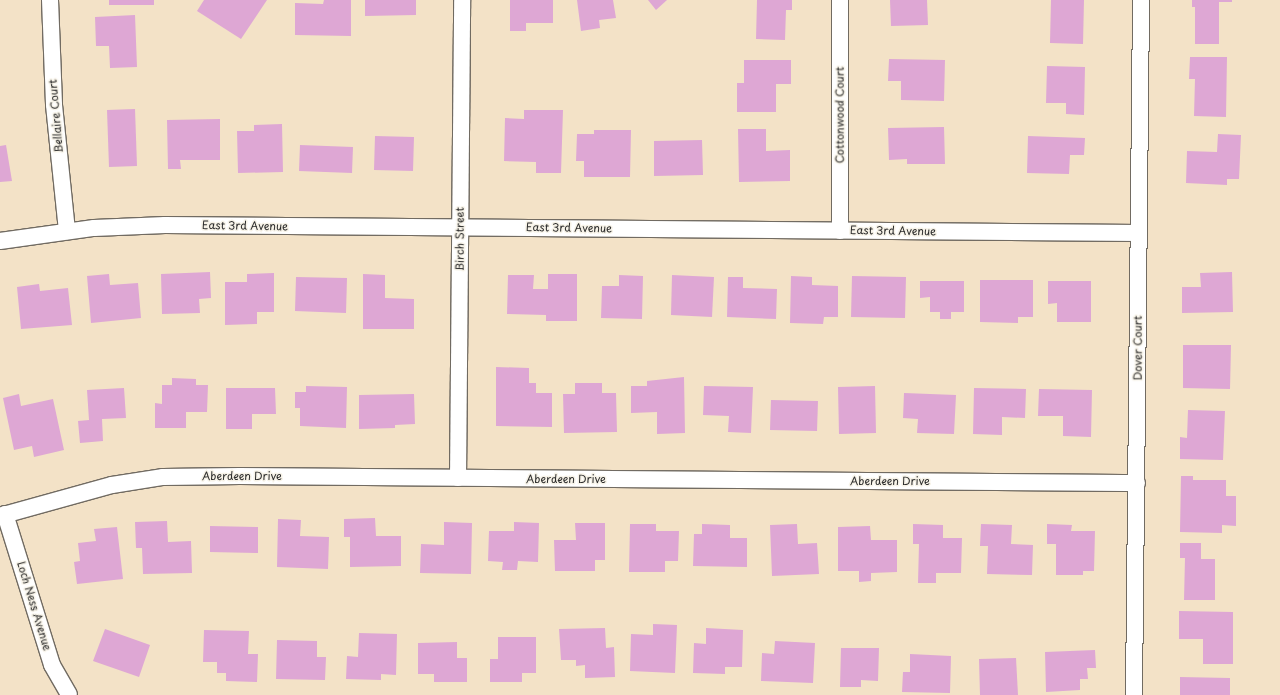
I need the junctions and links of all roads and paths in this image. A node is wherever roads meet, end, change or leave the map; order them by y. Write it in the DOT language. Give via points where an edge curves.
graph roads {
  1 [pos="50,0"];
  2 [pos="462,0"];
  3 [pos="840,0"];
  4 [pos="1141,0"];
  5 [pos="460,228"];
  6 [pos="67,231"];
  7 [pos="840,231"];
  8 [pos="1139,233"];
  9 [pos="0,241"];
  10 [pos="458,478"];
  11 [pos="1137,483"];
  12 [pos="2,515"];
  13 [pos="69,695"];
  14 [pos="1134,695"];
  1 -- 6 [label="street, Bellaire Court" via="54,105"];
  2 -- 5 [label="street, Birch Street"];
  3 -- 7 [label="street, Cottonwood Court"];
  4 -- 8 [label="street, Dover Court"];
  5 -- 6 [label="street, East 3rd Avenue" via="165,225"];
  5 -- 7 [label="street, East 3rd Avenue"];
  5 -- 10 [label="street, Birch Street"];
  6 -- 9 [label="street, East 3rd Avenue"];
  7 -- 8 [label="street, East 3rd Avenue"];
  8 -- 11 [label="street, Dover Court"];
  10 -- 11 [label="street, Aberdeen Drive"];
  10 -- 12 [label="street, Aberdeen Drive" via="163,477 112,485"];
  11 -- 14 [label="street, Dover Court"];
  12 -- 13 [label="street, Loch Ness Avenue" via="52,665"];
}
